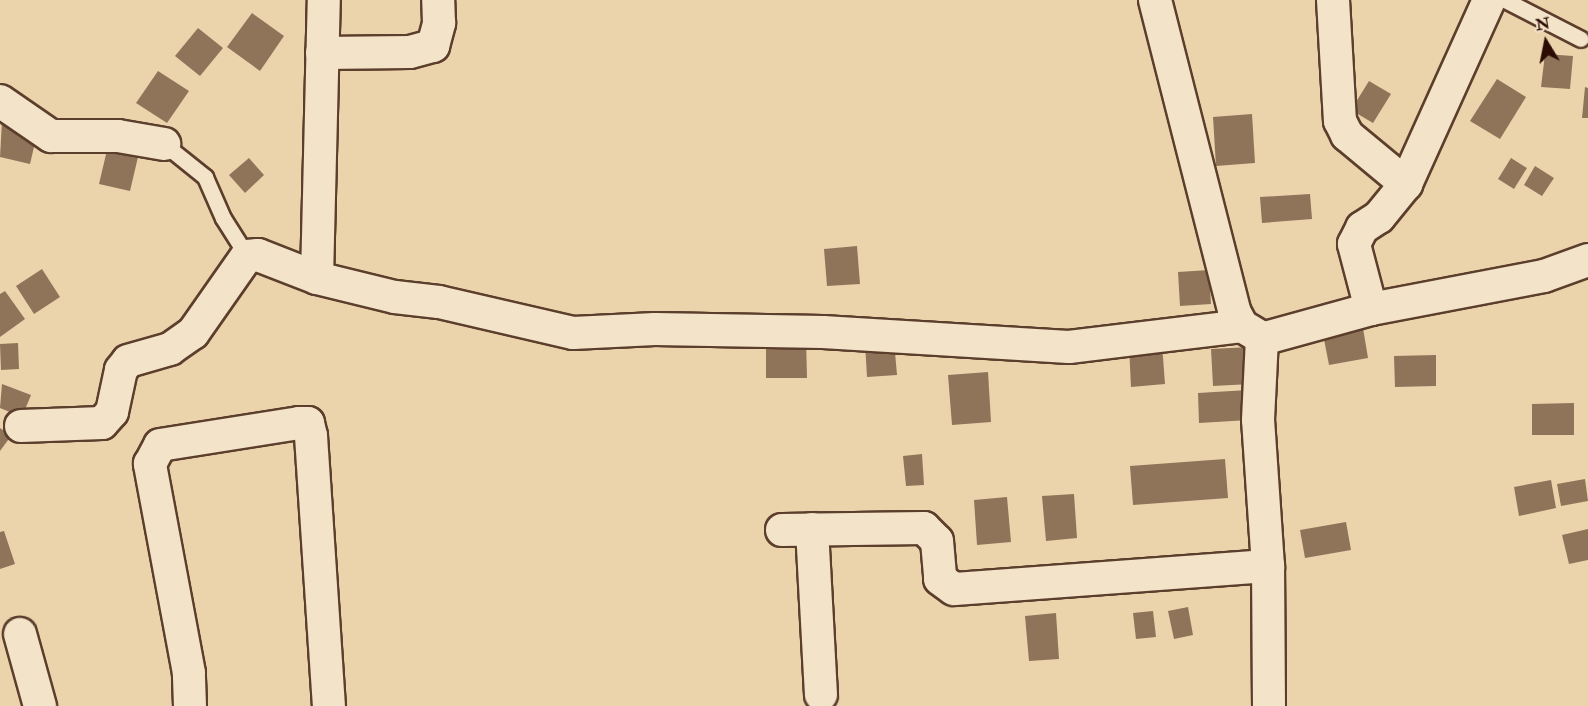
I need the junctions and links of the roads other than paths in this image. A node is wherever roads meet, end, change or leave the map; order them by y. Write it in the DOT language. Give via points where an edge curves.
graph roads {
  1 [pos="324,0"];
  2 [pos="438,0"];
  3 [pos="1155,0"];
  4 [pos="1333,0"];
  5 [pos="1489,0"];
  6 [pos="1505,0"];
  7 [pos="1581,39"];
  8 [pos="322,53"];
  9 [pos="0,101"];
  10 [pos="164,144"];
  11 [pos="1406,184"];
  12 [pos="247,256"];
  13 [pos="1588,260"];
  14 [pos="317,278"];
  15 [pos="1371,309"];
  16 [pos="1252,333"];
  17 [pos="21,426"];
  18 [pos="1268,566"];
  19 [pos="20,634"];
  20 [pos="821,695"];
  21 [pos="40,706"];
  22 [pos="190,706"];
  23 [pos="329,706"];
  24 [pos="1269,706"];
  1 -- 8 [label="street"];
  2 -- 8 [label="street" via="433,46 410,52"];
  3 -- 16 [label="street" via="1234,311"];
  4 -- 11 [label="street" via="1340,121 1347,135"];
  5 -- 11 [label="street"];
  6 -- 7 [label="lane"];
  8 -- 14 [label="street"];
  9 -- 10 [label="street" via="51,136 118,136"];
  10 -- 12 [label="lane" via="205,177 223,218"];
  11 -- 15 [label="street" via="1379,217 1362,228 1354,244"];
  12 -- 14 [label="street" via="258,255"];
  12 -- 17 [label="street" via="193,333 170,350 128,361 121,370 112,412 102,423"];
  13 -- 15 [label="street" via="1544,276"];
  14 -- 16 [label="street" via="573,333 655,328 823,332 1069,347"];
  15 -- 16 [label="street"];
  16 -- 18 [label="street"];
  18 -- 20 [label="street" via="954,588 940,579 937,542 924,528 797,529"];
  18 -- 24 [label="street"];
  19 -- 21 [label="street"];
  22 -- 23 [label="street" via="189,673 150,464 160,445 308,423"];
}
